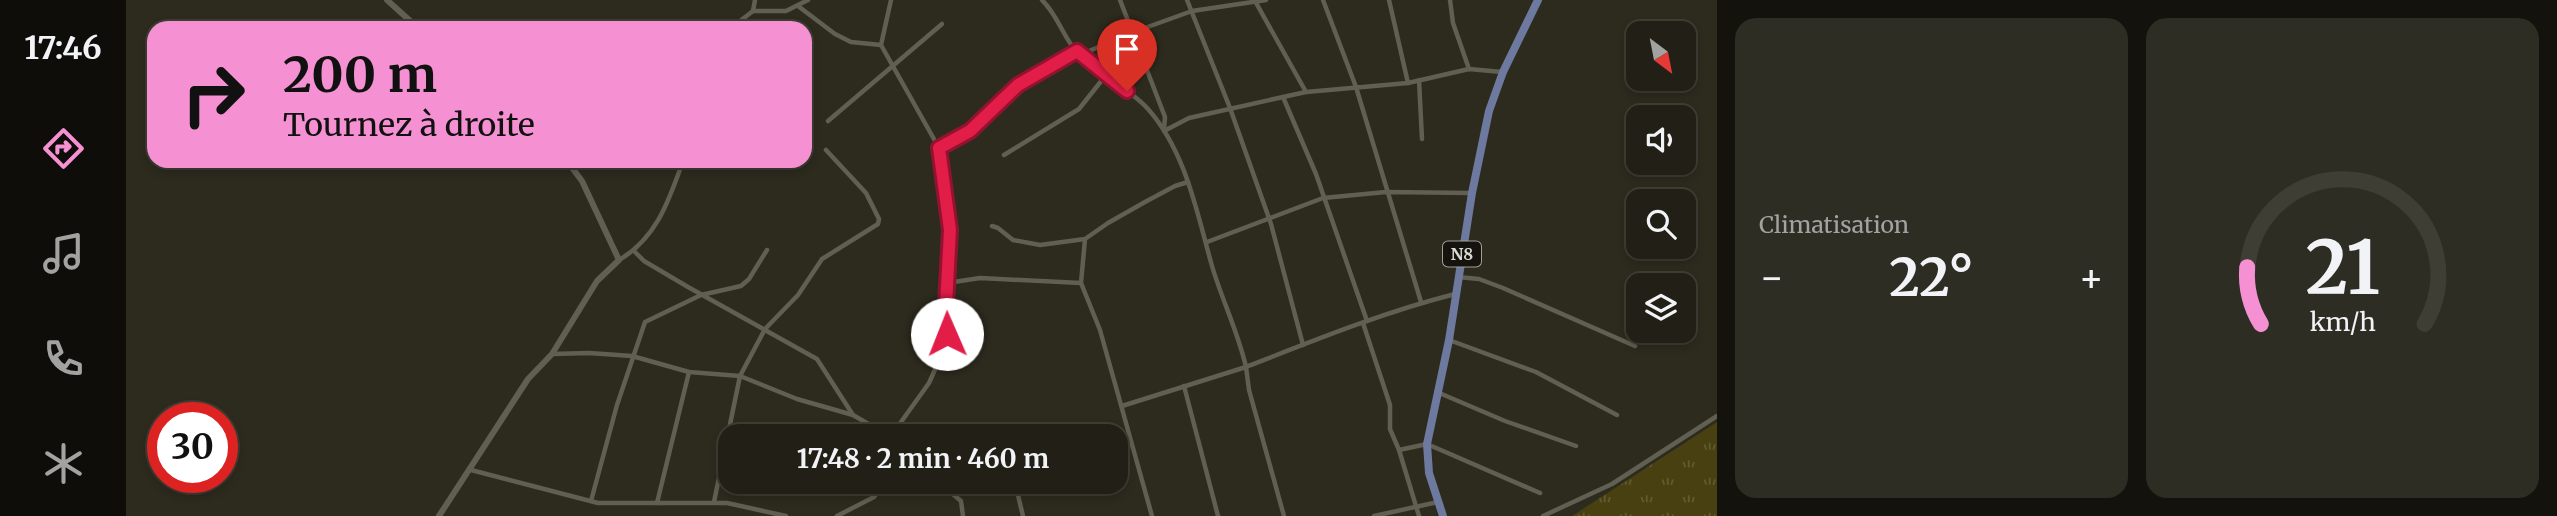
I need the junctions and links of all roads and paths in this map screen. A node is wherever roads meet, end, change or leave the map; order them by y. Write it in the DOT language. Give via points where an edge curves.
graph roads {
  1 [pos="387,0"];
  2 [pos="755,0"];
  3 [pos="808,0"];
  4 [pos="891,0"];
  5 [pos="1042,0"];
  6 [pos="1054,0"];
  7 [pos="1120,0"];
  8 [pos="1187,0"];
  9 [pos="1266,0"];
  10 [pos="1323,0"];
  11 [pos="1389,0"];
  12 [pos="1450,0"];
  13 [pos="1538,0"];
  14 [pos="1255,1"];
  15 [pos="798,6"];
  16 [pos="1051,8"];
  17 [pos="753,11"];
  18 [pos="1192,11"];
  19 [pos="410,21"];
  20 [pos="740,21"];
  21 [pos="942,24"];
  22 [pos="1131,33"];
  23 [pos="881,45"];
  24 [pos="1078,53"];
  25 [pos="895,66"];
  26 [pos="1469,69"];
  27 [pos="1503,72"];
  28 [pos="1106,75"];
  29 [pos="1419,80"];
  30 [pos="1408,82"];
  31 [pos="1356,88"];
  32 [pos="1306,92"];
  33 [pos="1283,97"];
  34 [pos="1230,108"];
  35 [pos="828,121"];
  36 [pos="1164,131"];
  37 [pos="1422,139"];
  38 [pos="939,148"];
  39 [pos="827,150"];
  40 [pos="1004,155"];
  41 [pos="573,168"];
  42 [pos="681,168"];
  43 [pos="1188,182"];
  44 [pos="1386,192"];
  45 [pos="1472,193"];
  46 [pos="1323,198"];
  47 [pos="1268,218"];
  48 [pos="992,226"];
  49 [pos="1085,239"];
  50 [pos="1207,242"];
  51 [pos="767,250"];
  52 [pos="634,251"];
  53 [pos="619,260"];
  54 [pos="1458,277"];
  55 [pos="947,283"];
  56 [pos="1081,283"];
  57 [pos="1455,294"];
  58 [pos="701,295"];
  59 [pos="1422,302"];
  60 [pos="1365,322"];
  61 [pos="765,329"];
  62 [pos="1448,340"];
  63 [pos="1303,345"];
  64 [pos="1635,346"];
  65 [pos="552,354"];
  66 [pos="632,356"];
  67 [pos="1246,367"];
  68 [pos="689,372"];
  69 [pos="740,376"];
  70 [pos="1184,386"];
  71 [pos="1436,392"];
  72 [pos="1122,406"];
  73 [pos="853,415"];
  74 [pos="1617,415"];
  75 [pos="1717,416"];
  76 [pos="869,424"];
  77 [pos="899,424"];
  78 [pos="1427,444"];
  79 [pos="1576,446"];
  80 [pos="1399,450"];
  81 [pos="471,470"];
  82 [pos="1539,493"];
  83 [pos="876,494"];
  84 [pos="953,494"];
  85 [pos="1018,494"];
  86 [pos="592,501"];
  87 [pos="714,502"];
  88 [pos="1438,502"];
  89 [pos="657,503"];
  90 [pos="1417,506"];
  91 [pos="1385,514"];
  92 [pos="439,516"];
  93 [pos="786,516"];
  94 [pos="837,516"];
  95 [pos="963,516"];
  96 [pos="1023,516"];
  97 [pos="1152,516"];
  98 [pos="1218,516"];
  99 [pos="1284,516"];
  100 [pos="1374,516"];
  101 [pos="1419,516"];
  102 [pos="1443,516"];
  103 [pos="1543,516"];
  1 -- 19 [label="street"];
  2 -- 17 [label="street"];
  3 -- 15 [label="street"];
  4 -- 23 [label="street"];
  5 -- 16 [label="street"];
  6 -- 16 [label="street"];
  7 -- 22 [label="street"];
  8 -- 18 [label="street"];
  9 -- 14 [label="street"];
  10 -- 31 [label="street"];
  11 -- 30 [label="street"];
  12 -- 26 [label="street"];
  13 -- 27 [label="main road, N8"];
  14 -- 18 [label="street"];
  14 -- 32 [label="street"];
  15 -- 17 [label="street"];
  15 -- 23 [label="street" via="851,42"];
  16 -- 24 [label="street"];
  17 -- 20 [label="street"];
  18 -- 22 [label="street"];
  18 -- 34 [label="street"];
  21 -- 25 [label="street"];
  22 -- 24 [label="street"];
  22 -- 36 [label="street" via="1165,117"];
  23 -- 25 [label="street"];
  24 -- 28 [label="street"];
  24 -- 38 [label="street" via="1018,85 970,131"];
  25 -- 35 [label="street"];
  25 -- 38 [label="street"];
  26 -- 27 [label="street"];
  26 -- 29 [label="street"];
  27 -- 45 [label="main road, N8" via="1489,111"];
  28 -- 36 [label="street" via="1147,108"];
  28 -- 40 [label="street" via="1079,109"];
  29 -- 30 [label="street"];
  29 -- 37 [label="street"];
  30 -- 31 [label="street"];
  31 -- 32 [label="street"];
  31 -- 44 [label="street"];
  32 -- 33 [label="street"];
  33 -- 34 [label="street"];
  33 -- 46 [label="street"];
  34 -- 36 [label="street" via="1189,118"];
  34 -- 47 [label="street"];
  36 -- 43 [label="street"];
  38 -- 55 [label="street" via="950,230"];
  39 -- 61 [label="street" via="866,193 878,224 822,259 798,295"];
  41 -- 53 [label="street"];
  42 -- 52 [label="street" via="667,207"];
  43 -- 49 [label="street"];
  43 -- 50 [label="street"];
  44 -- 45 [label="street"];
  44 -- 46 [label="street"];
  44 -- 59 [label="street"];
  45 -- 54 [label="main road, N8"];
  46 -- 47 [label="street"];
  46 -- 60 [label="street"];
  47 -- 50 [label="street"];
  47 -- 63 [label="street"];
  48 -- 49 [label="street" via="1013,240 1040,245"];
  49 -- 56 [label="street"];
  50 -- 67 [label="street"];
  51 -- 58 [label="street" via="741,286"];
  52 -- 53 [label="street"];
  52 -- 58 [label="street"];
  53 -- 65 [label="street" via="597,281"];
  54 -- 57 [label="main road, N8"];
  54 -- 64 [label="street" via="1503,288"];
  55 -- 56 [label="street" via="980,278"];
  55 -- 77 [label="street" via="949,324 941,356 929,383"];
  56 -- 72 [label="street"];
  57 -- 59 [label="street"];
  57 -- 62 [label="main road, N8"];
  58 -- 61 [label="street"];
  58 -- 66 [label="street" via="645,322"];
  59 -- 60 [label="street"];
  60 -- 63 [label="street"];
  60 -- 80 [label="street"];
  61 -- 69 [label="street"];
  61 -- 73 [label="street" via="817,359"];
  62 -- 71 [label="main road, N8"];
  62 -- 74 [label="street" via="1535,372"];
  63 -- 67 [label="street"];
  65 -- 66 [label="street"];
  65 -- 81 [label="street" via="528,379"];
  66 -- 68 [label="street"];
  66 -- 86 [label="street"];
  67 -- 70 [label="street"];
  67 -- 99 [label="street"];
  68 -- 69 [label="street"];
  68 -- 89 [label="street"];
  69 -- 73 [label="street"];
  69 -- 87 [label="street"];
  70 -- 72 [label="street"];
  70 -- 98 [label="street"];
  71 -- 78 [label="main road, N8"];
  71 -- 79 [label="street"];
  72 -- 97 [label="street"];
  73 -- 76 [label="street"];
  75 -- 103 [label="street" via="1612,484"];
  78 -- 80 [label="street"];
  78 -- 82 [label="street"];
  78 -- 88 [label="main road, N8"];
  80 -- 90 [label="street"];
  81 -- 86 [label="street"];
  81 -- 92 [label="street"];
  83 -- 94 [label="street"];
  84 -- 95 [label="street" via="961,501"];
  85 -- 96 [label="street"];
  86 -- 89 [label="street"];
  87 -- 89 [label="street"];
  87 -- 93 [label="street"];
  88 -- 90 [label="street"];
  88 -- 102 [label="main road, N8"];
  90 -- 91 [label="street"];
  90 -- 101 [label="street"];
  91 -- 100 [label="street"];
}
